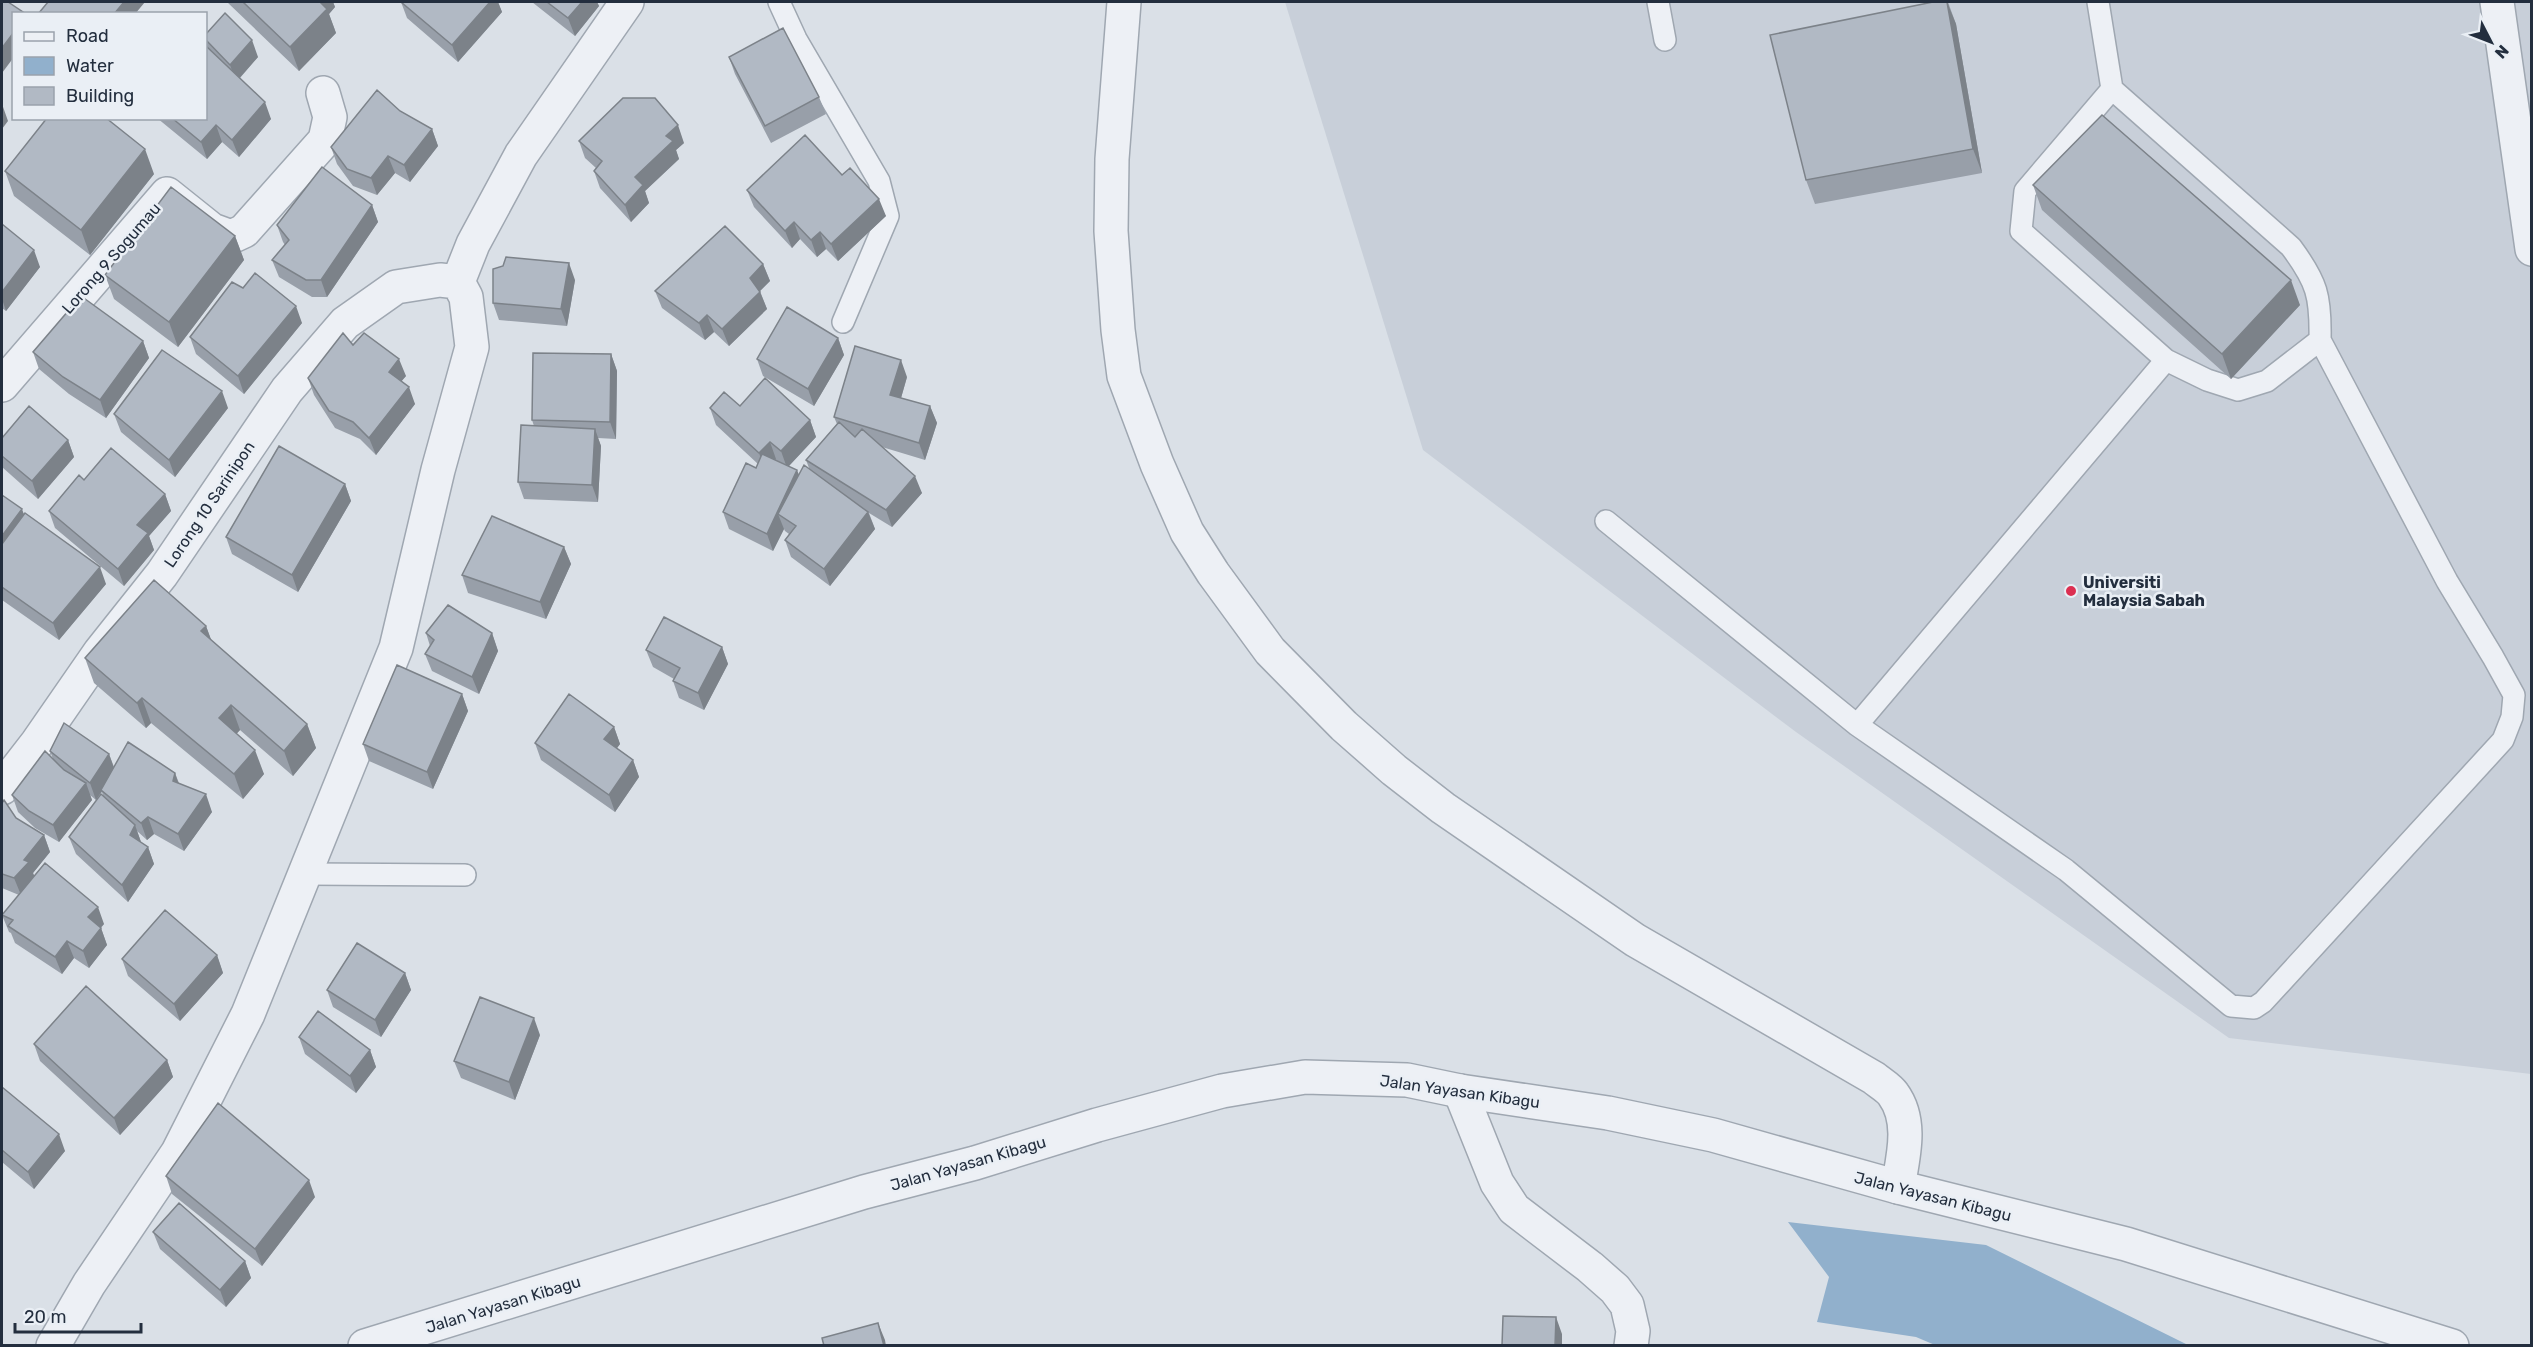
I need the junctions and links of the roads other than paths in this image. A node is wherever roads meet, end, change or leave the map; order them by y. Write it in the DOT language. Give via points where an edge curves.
graph roads {
  1 [pos="627,2"];
  2 [pos="779,2"];
  3 [pos="1125,2"];
  4 [pos="1658,2"];
  5 [pos="2098,2"];
  6 [pos="2497,2"];
  7 [pos="1665,40"];
  8 [pos="2112,89"];
  9 [pos="323,93"];
  10 [pos="2532,249"];
  11 [pos="458,282"];
  12 [pos="843,322"];
  13 [pos="2320,340"];
  14 [pos="2166,360"];
  15 [pos="2,385"];
  16 [pos="1606,521"];
  17 [pos="1857,725"];
  18 [pos="2,788"];
  19 [pos="306,874"];
  20 [pos="465,875"];
  21 [pos="1460,1091"];
  22 [pos="1898,1187"];
  23 [pos="53,1346"];
  24 [pos="365,1346"];
  25 [pos="1631,1346"];
  26 [pos="2452,1346"];
  1 -- 11 [label="street" via="521,155 473,244"];
  2 -- 12 [label="lane" via="796,39 879,182 888,216"];
  3 -- 22 [label="street" via="1112,159 1112,231 1124,376 1183,522 1213,573 1270,651 1344,726 1418,789 1635,940 1874,1078 1893,1093 1902,1113 1906,1139"];
  4 -- 7 [label="lane"];
  5 -- 8 [label="lane"];
  6 -- 10 [label="street"];
  8 -- 13 [label="lane" via="2291,247 2310,272 2320,306"];
  8 -- 14 [label="lane" via="2025,191 2021,231"];
  9 -- 15 [label="street, Lorong 9 Sogumau" via="330,117 325,140 244,231 224,236 167,194"];
  11 -- 18 [label="street, Lorong 10 Sarinipon" via="441,280 396,287 345,323 287,390 162,574"];
  11 -- 19 [label="street" via="466,297 472,347 396,648"];
  13 -- 14 [label="lane" via="2267,381 2238,390"];
  13 -- 17 [label="lane" via="2447,581 2514,695 2512,717 2503,740 2264,1002 2254,1008 2231,1006 2066,870"];
  14 -- 17 [label="lane"];
  16 -- 17 [label="lane"];
  19 -- 20 [label="lane"];
  19 -- 23 [label="street" via="248,1014 178,1152 89,1284"];
  21 -- 22 [label="street, Jalan Yayasan Kibagu" via="1608,1113 1713,1135"];
  21 -- 24 [label="street, Jalan Yayasan Kibagu" via="1407,1080 1350,1077 1305,1077 1222,1091 864,1192"];
  21 -- 25 [label="street" via="1497,1183 1514,1209 1615,1289 1627,1305 1633,1330"];
  22 -- 26 [label="street, Jalan Yayasan Kibagu" via="2126,1244"];
}
